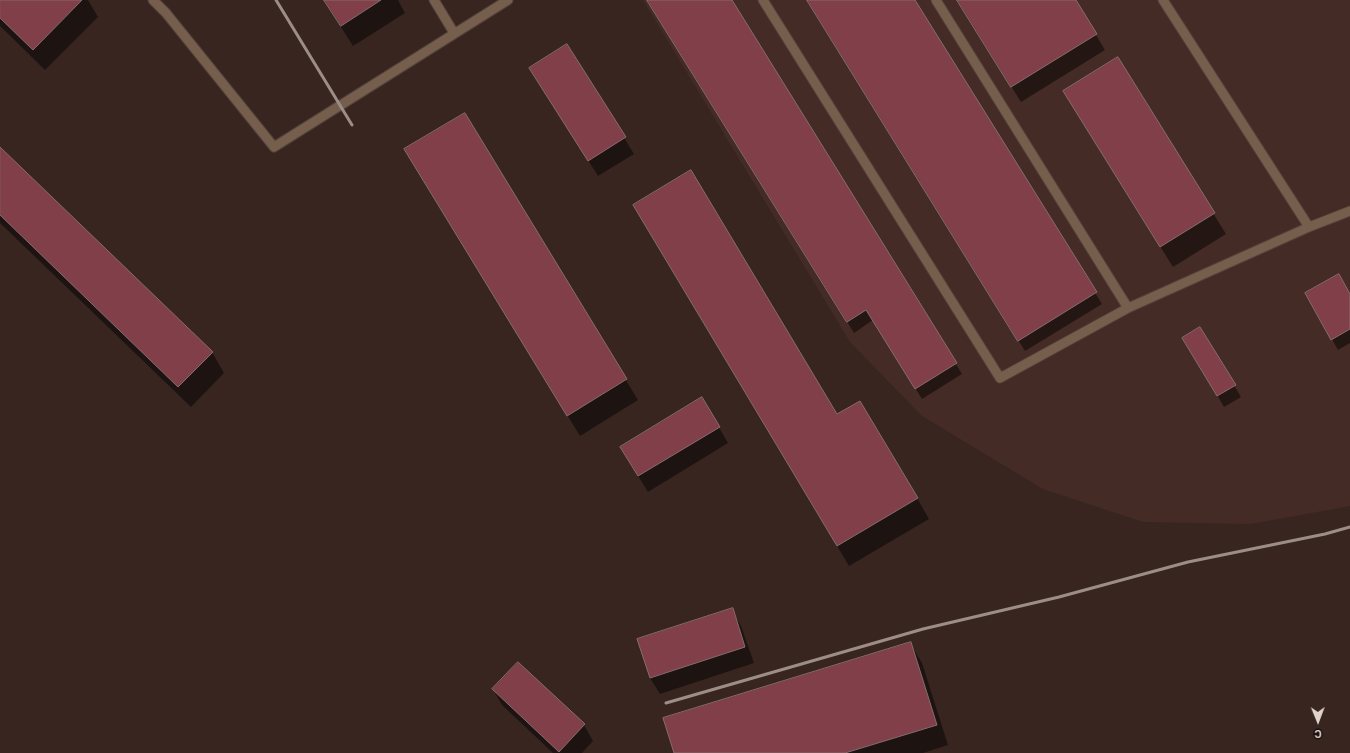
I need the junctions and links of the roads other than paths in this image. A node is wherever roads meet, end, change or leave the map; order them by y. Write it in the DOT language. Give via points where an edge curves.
graph roads {
  1 [pos="153,0"];
  2 [pos="434,0"];
  3 [pos="508,0"];
  4 [pos="763,0"];
  5 [pos="936,0"];
  6 [pos="1163,0"];
  7 [pos="454,33"];
  8 [pos="1350,211"];
  9 [pos="1309,227"];
  10 [pos="1128,308"];
  1 -- 7 [label="lane" via="274,147"];
  2 -- 7 [label="lane"];
  3 -- 7 [label="lane"];
  4 -- 10 [label="lane" via="1000,378"];
  5 -- 10 [label="lane"];
  6 -- 9 [label="lane"];
  8 -- 9 [label="lane"];
  9 -- 10 [label="lane"];
}
